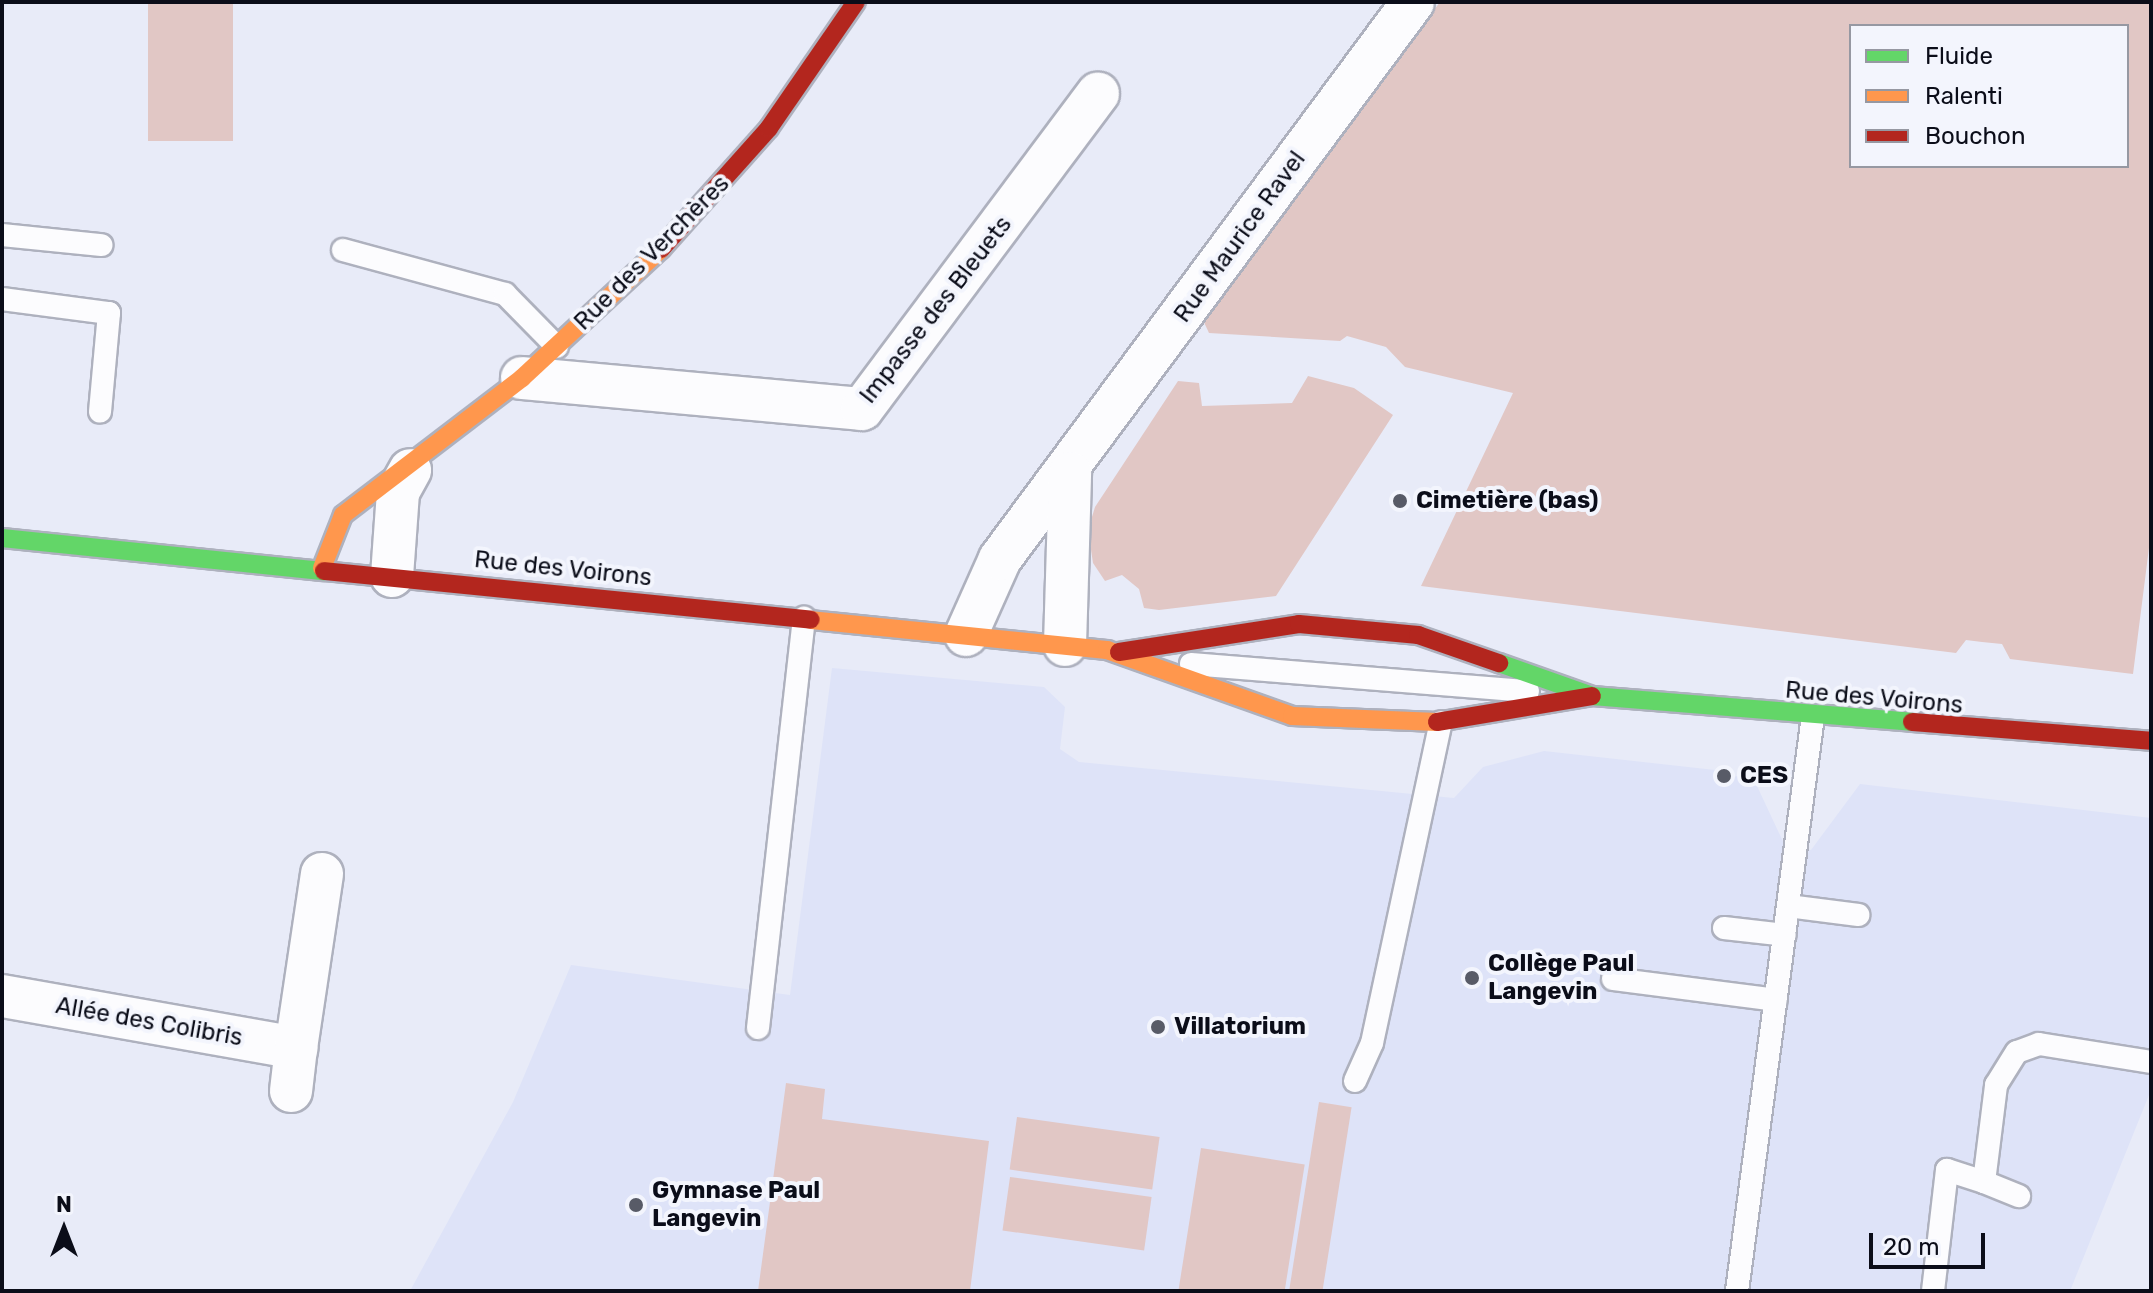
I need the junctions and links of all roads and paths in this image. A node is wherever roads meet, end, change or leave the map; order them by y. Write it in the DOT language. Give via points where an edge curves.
graph roads {
  1 [pos="856,2"];
  2 [pos="1413,2"];
  3 [pos="1098,94"];
  4 [pos="2,235"];
  5 [pos="101,245"];
  6 [pos="343,250"];
  7 [pos="2,299"];
  8 [pos="557,347"];
  9 [pos="522,378"];
  10 [pos="100,412"];
  11 [pos="410,470"];
  12 [pos="1070,473"];
  13 [pos="2,538"];
  14 [pos="322,568"];
  15 [pos="392,576"];
  16 [pos="804,618"];
  17 [pos="966,635"];
  18 [pos="1065,645"];
  19 [pos="1119,652"];
  20 [pos="1592,696"];
  21 [pos="1813,716"];
  22 [pos="1441,722"];
  23 [pos="2151,741"];
  24 [pos="322,874"];
  25 [pos="1788,906"];
  26 [pos="1858,915"];
  27 [pos="1724,928"];
  28 [pos="1785,935"];
  29 [pos="1613,979"];
  30 [pos="2,996"];
  31 [pos="1776,1000"];
  32 [pos="758,1028"];
  33 [pos="296,1048"];
  34 [pos="2151,1062"];
  35 [pos="1355,1081"];
  36 [pos="291,1091"];
  37 [pos="1984,1182"];
  38 [pos="2019,1196"];
  39 [pos="1737,1291"];
  40 [pos="1933,1291"];
  1 -- 8 [label="street, Rue des Verchères" via="726,180"];
  2 -- 12 [label="street, Rue Maurice Ravel"];
  3 -- 9 [label="street, Impasse des Bleuets" via="862,409"];
  4 -- 5 [label="lane"];
  6 -- 8 [label="lane" via="505,294"];
  7 -- 10 [label="lane" via="109,313"];
  8 -- 9 [label="street, Rue des Verchères"];
  9 -- 11 [label="street, Rue des Verchères"];
  11 -- 14 [label="street, Rue des Verchères" via="343,515"];
  11 -- 15 [label="street" via="398,492"];
  12 -- 17 [label="street, Rue Maurice Ravel" via="1000,559"];
  12 -- 18 [label="street"];
  13 -- 14 [label="street, Rue des Voirons"];
  14 -- 15 [label="street, Rue des Voirons"];
  15 -- 16 [label="street, Rue des Voirons"];
  16 -- 17 [label="street, Rue des Voirons"];
  16 -- 32 [label="lane"];
  17 -- 18 [label="street, Rue des Voirons"];
  18 -- 19 [label="street, Rue des Voirons"];
  19 -- 20 [label="lane" via="1200,666"];
  19 -- 20 [label="street, Rue des Voirons" via="1262,625 1392,632 1433,639"];
  19 -- 22 [label="street, Rue des Voirons" via="1292,716"];
  20 -- 21 [label="street, Rue des Voirons"];
  20 -- 22 [label="street, Rue des Voirons"];
  21 -- 23 [label="street, Rue des Voirons"];
  21 -- 25 [label="lane"];
  22 -- 35 [label="lane" via="1372,1043"];
  24 -- 33 [label="street"];
  25 -- 26 [label="lane"];
  25 -- 28 [label="lane"];
  27 -- 28 [label="lane"];
  28 -- 31 [label="lane"];
  29 -- 31 [label="lane"];
  30 -- 33 [label="street, Allée des Colibris"];
  31 -- 39 [label="lane"];
  33 -- 36 [label="street"];
  34 -- 37 [label="lane" via="2039,1044 2017,1052 1996,1085"];
  37 -- 38 [label="lane"];
  37 -- 40 [label="lane" via="1947,1170"];
}
